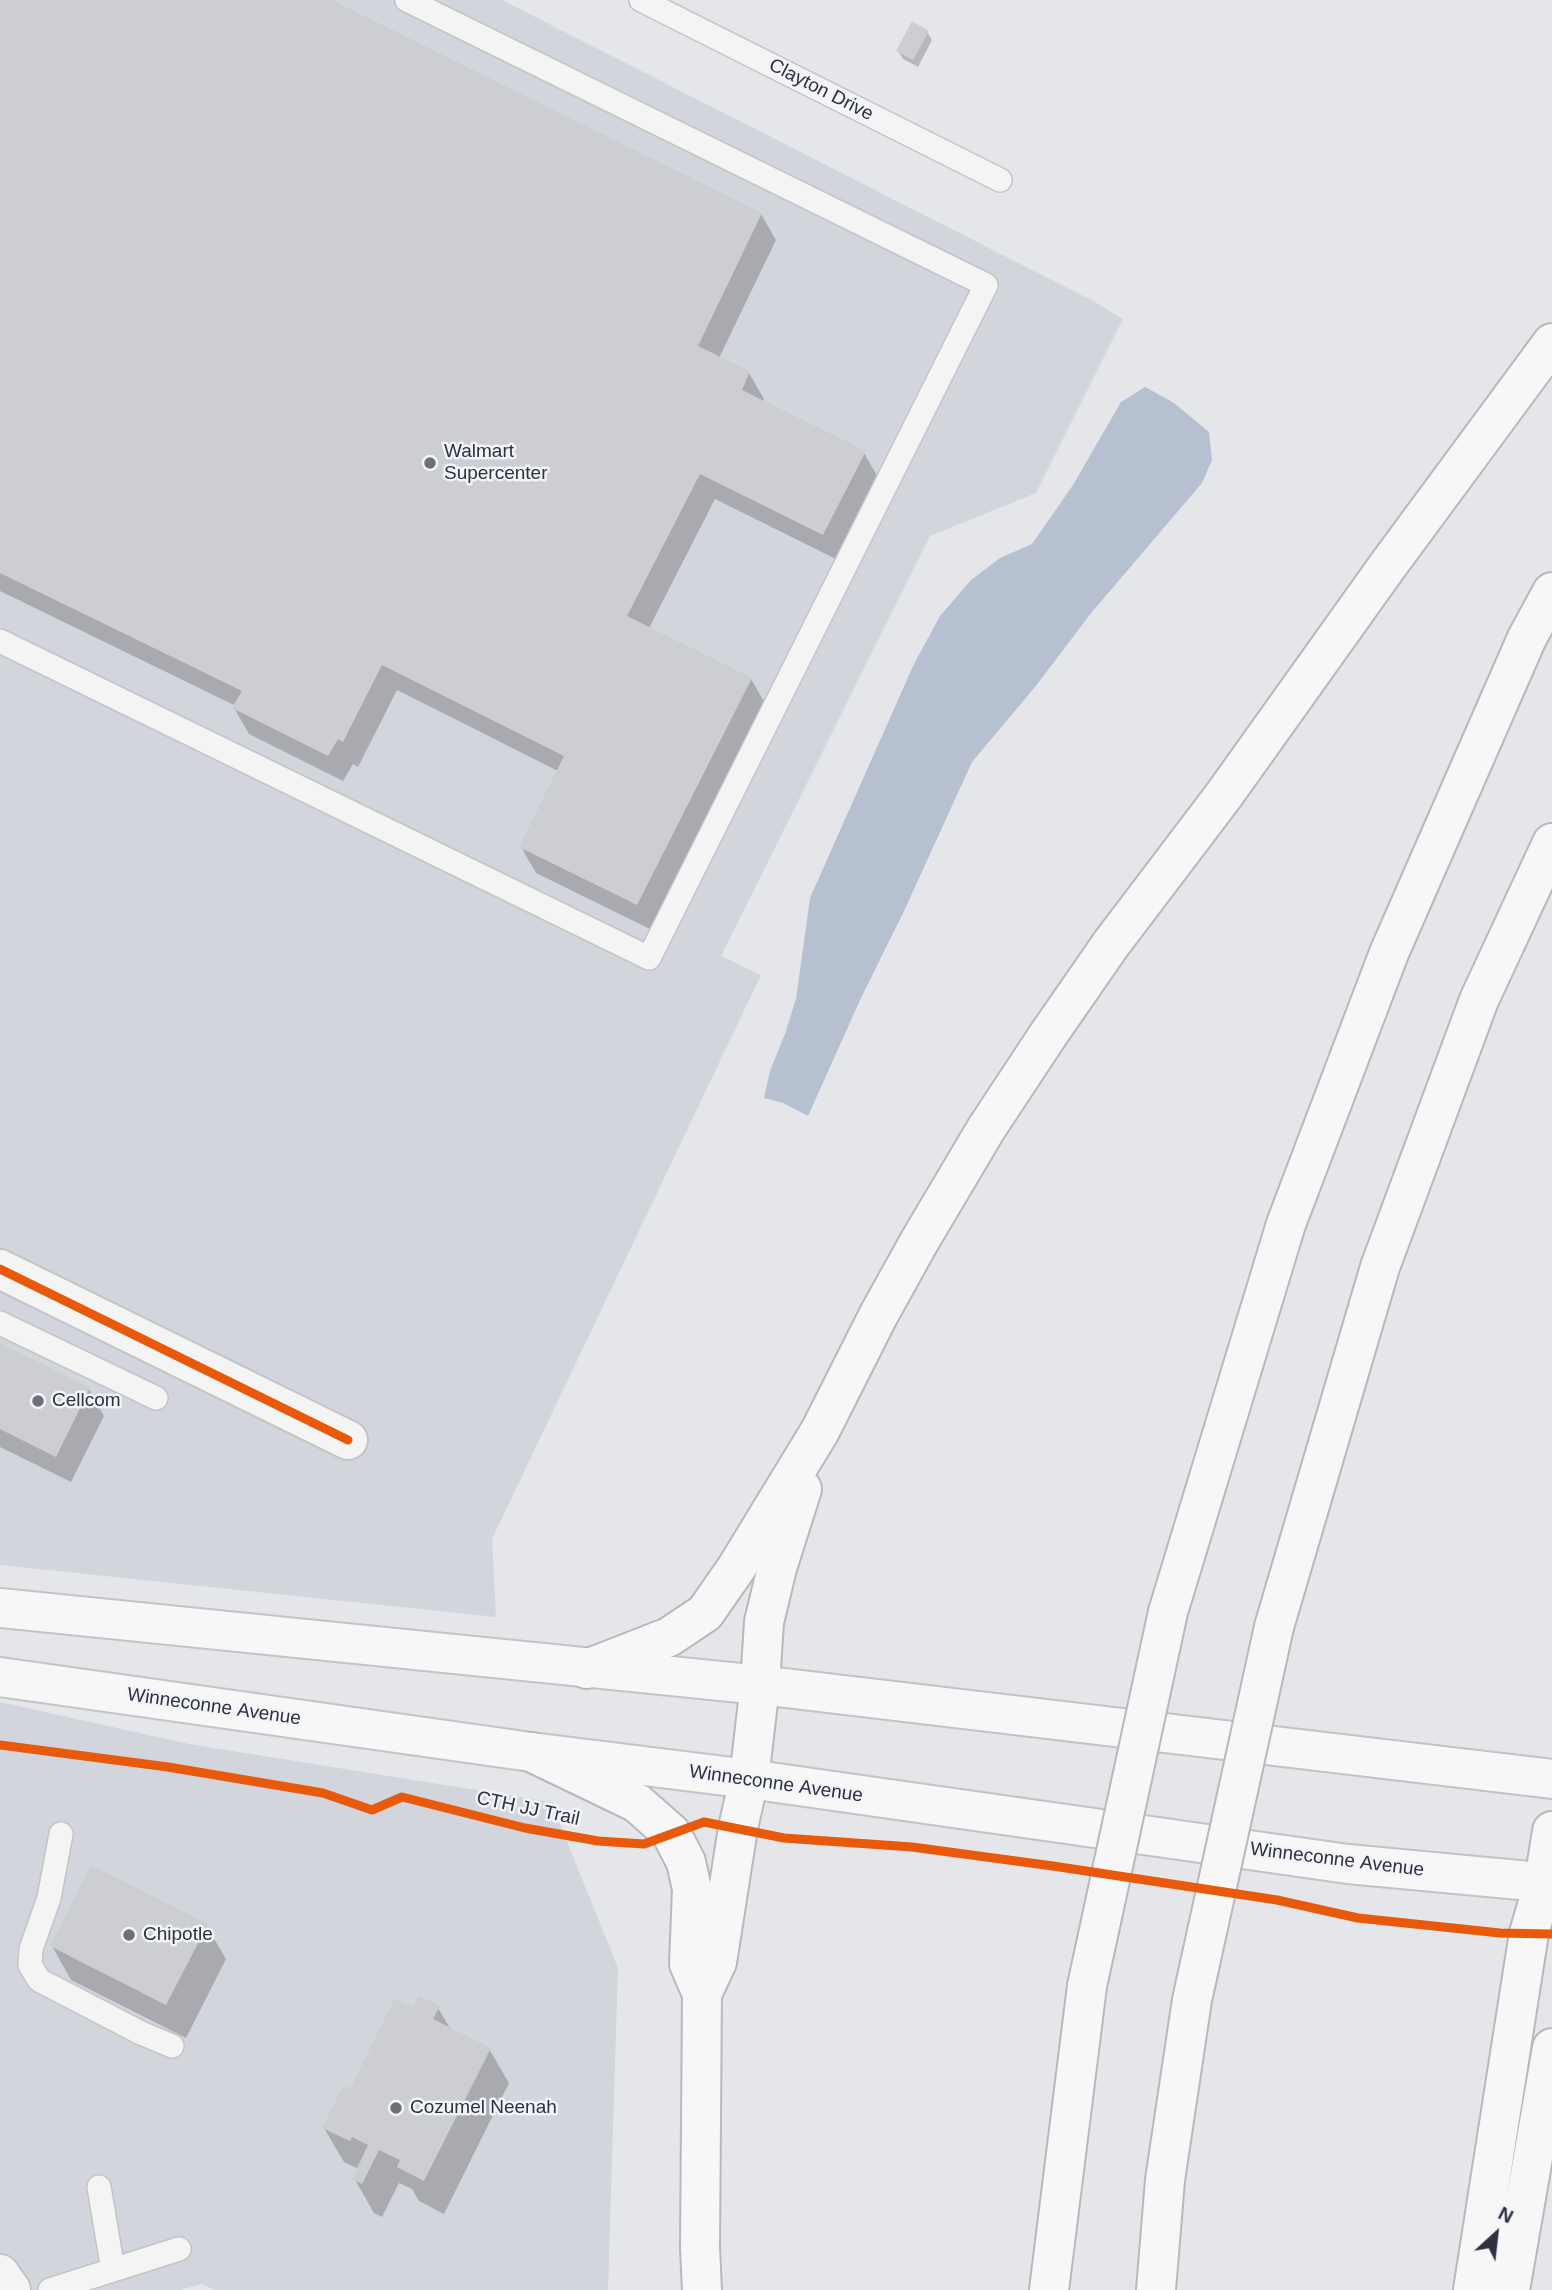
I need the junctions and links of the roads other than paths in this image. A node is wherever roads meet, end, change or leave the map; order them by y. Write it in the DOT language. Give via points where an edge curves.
graph roads {
  1 [pos="407,0"];
  2 [pos="641,0"];
  3 [pos="1000,180"];
  4 [pos="1552,343"];
  5 [pos="1552,592"];
  6 [pos="0,641"];
  7 [pos="1552,843"];
  8 [pos="0,1269"];
  9 [pos="0,1323"];
  10 [pos="156,1398"];
  11 [pos="820,1431"];
  12 [pos="348,1440"];
  13 [pos="0,1608"];
  14 [pos="587,1669"];
  15 [pos="0,1677"];
  16 [pos="760,1685"];
  17 [pos="531,1752"];
  18 [pos="749,1779"];
  19 [pos="1552,1779"];
  20 [pos="1552,1831"];
  21 [pos="61,1834"];
  22 [pos="1548,1882"];
  23 [pos="702,1994"];
  24 [pos="172,2046"];
  25 [pos="1552,2048"];
  26 [pos="99,2187"];
  27 [pos="179,2249"];
  28 [pos="113,2270"];
  29 [pos="0,2274"];
  30 [pos="11,2290"];
  31 [pos="50,2290"];
  32 [pos="702,2290"];
  33 [pos="1049,2290"];
  34 [pos="1156,2290"];
  35 [pos="1473,2290"];
  36 [pos="1510,2290"];
  1 -- 6 [label="lane" via="986,285 649,958"];
  2 -- 3 [label="lane, Clayton Drive"];
  4 -- 11 [label="main road" via="1048,1035 919,1242"];
  5 -- 33 [label="main road, bridge" via="1527,638 1389,953 1286,1224 1168,1612 1087,1986"];
  7 -- 34 [label="main road, bridge" via="1479,1000 1380,1267 1274,1627 1192,2000 1165,2180"];
  8 -- 12 [label="street"];
  9 -- 10 [label="lane"];
  11 -- 14 [label="main road" via="705,1613 669,1637"];
  11 -- 16 [label="main road" via="767,1609"];
  13 -- 14 [label="main road"];
  14 -- 16 [label="main road"];
  15 -- 17 [label="main road, Winneconne Avenue"];
  16 -- 18 [label="main road"];
  16 -- 19 [label="main road"];
  17 -- 18 [label="main road, Winneconne Avenue"];
  17 -- 23 [label="main road" via="637,1803 671,1833 692,1889 689,1964"];
  18 -- 22 [label="main road, Winneconne Avenue" via="1348,1864"];
  18 -- 23 [label="main road" via="717,1962"];
  20 -- 22 [label="main road"];
  21 -- 24 [label="lane" via="49,1898 30,1949 30,1965 39,1980"];
  22 -- 35 [label="main road" via="1529,1934"];
  23 -- 32 [label="main road"];
  25 -- 36 [label="main road"];
  26 -- 28 [label="lane"];
  27 -- 28 [label="lane"];
  28 -- 31 [label="lane"];
  29 -- 30 [label="street"];
}
